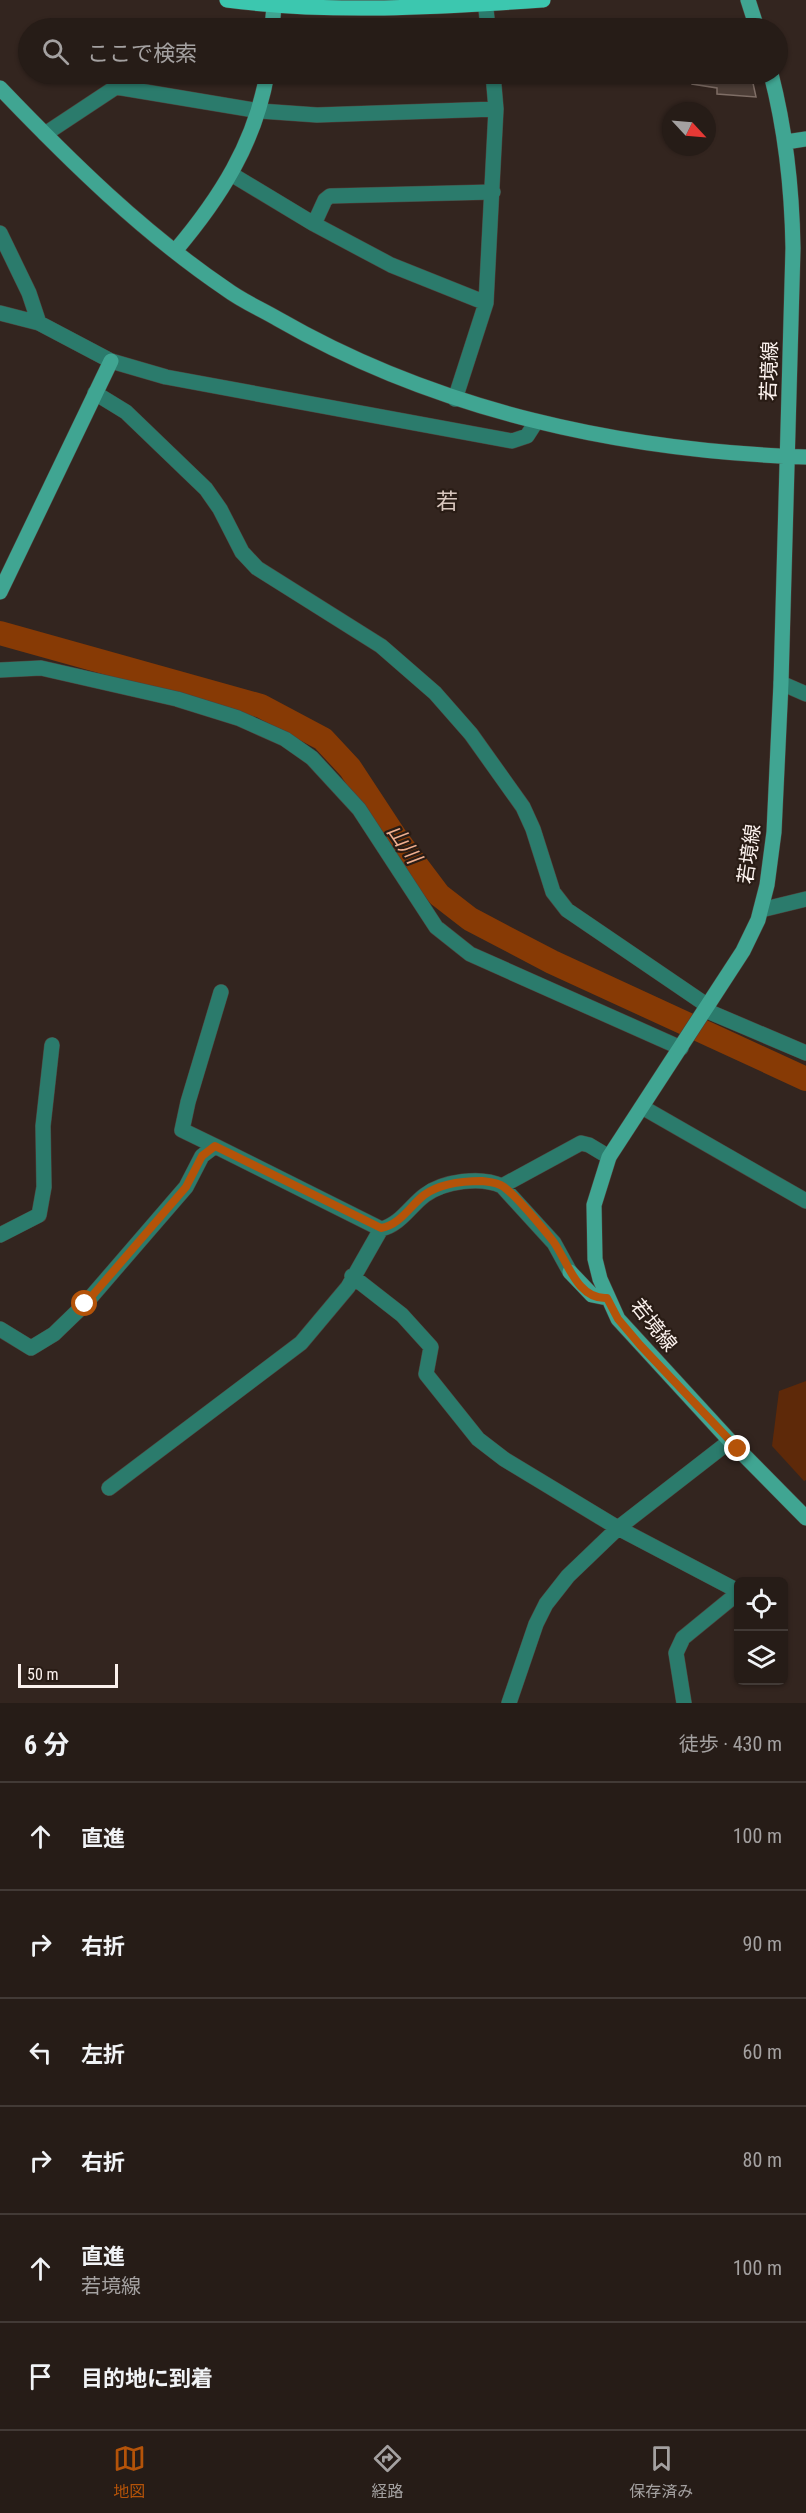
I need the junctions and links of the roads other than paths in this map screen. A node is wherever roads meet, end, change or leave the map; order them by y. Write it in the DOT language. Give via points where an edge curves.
graph roads {
  1 [pos="227,0"];
  2 [pos="543,0"];
  3 [pos="748,0"];
  4 [pos="485,2"];
  5 [pos="274,3"];
  6 [pos="273,18"];
  7 [pos="487,18"];
  8 [pos="754,18"];
  9 [pos="265,84"];
  10 [pos="494,84"];
  11 [pos="773,84"];
  12 [pos="0,88"];
  13 [pos="496,109"];
  14 [pos="260,111"];
  15 [pos="45,134"];
  16 [pos="806,139"];
  17 [pos="786,142"];
  18 [pos="231,174"];
  19 [pos="493,192"];
  20 [pos="314,224"];
  21 [pos="0,233"];
  22 [pos="175,251"];
  23 [pos="486,303"];
  24 [pos="0,313"];
  25 [pos="39,323"];
  26 [pos="111,361"];
  27 [pos="95,393"];
  28 [pos="455,399"];
  29 [pos="536,422"];
  30 [pos="786,457"];
  31 [pos="806,457"];
  32 [pos="0,592"];
  33 [pos="0,670"];
  34 [pos="781,683"];
  35 [pos="806,694"];
  36 [pos="806,899"];
  37 [pos="760,910"];
  38 [pos="221,992"];
  39 [pos="704,1012"];
  40 [pos="683,1044"];
  41 [pos="52,1045"];
  42 [pos="806,1053"];
  43 [pos="642,1107"];
  44 [pos="215,1146"];
  45 [pos="609,1157"];
  46 [pos="502,1186"];
  47 [pos="806,1201"];
  48 [pos="381,1228"];
  49 [pos="0,1235"];
  50 [pos="570,1272"];
  51 [pos="352,1276"];
  52 [pos="607,1298"];
  53 [pos="0,1329"];
  54 [pos="730,1442"];
  55 [pos="109,1488"];
  56 [pos="806,1518"];
  57 [pos="618,1528"];
  58 [pos="734,1590"];
  59 [pos="734,1595"];
  60 [pos="509,1703"];
  61 [pos="684,1703"];
  1 -- 5 [label="main road"];
  2 -- 4 [label="main road"];
  3 -- 8 [label="main road"];
  4 -- 5 [label="main road" via="359,9"];
  4 -- 7 [label="street"];
  5 -- 6 [label="main road"];
  9 -- 14 [label="main road"];
  10 -- 13 [label="street"];
  11 -- 17 [label="main road, 若境線"];
  12 -- 15 [label="main road"];
  13 -- 14 [label="street" via="317,115"];
  13 -- 19 [label="street"];
  14 -- 15 [label="street" via="116,87"];
  14 -- 18 [label="main road"];
  15 -- 22 [label="main road" via="132,219"];
  16 -- 17 [label="main road"];
  17 -- 30 [label="main road, 若境線" via="793,248"];
  18 -- 20 [label="street"];
  18 -- 22 [label="main road"];
  19 -- 20 [label="street" via="330,196"];
  19 -- 23 [label="street"];
  20 -- 23 [label="street" via="391,265"];
  21 -- 25 [label="street"];
  22 -- 28 [label="main road" via="227,290 308,337 364,364"];
  23 -- 28 [label="street"];
  24 -- 25 [label="street"];
  25 -- 26 [label="street"];
  26 -- 27 [label="main road"];
  26 -- 29 [label="street" via="166,376 512,441 527,436"];
  27 -- 32 [label="main road"];
  27 -- 39 [label="street" via="126,412 206,489 242,552 257,568 381,646 435,693 471,734 523,807 553,892 567,910"];
  28 -- 29 [label="main road"];
  29 -- 30 [label="main road" via="615,439"];
  30 -- 31 [label="main road"];
  30 -- 34 [label="main road, 若境線"];
  33 -- 40 [label="street" via="41,668 177,699 238,718 285,739 312,758 359,809 436,927 470,954"];
  34 -- 35 [label="street"];
  34 -- 37 [label="main road, 若境線" via="774,832"];
  36 -- 37 [label="street"];
  37 -- 39 [label="main road, 若境線" via="752,935"];
  38 -- 44 [label="street" via="182,1130"];
  39 -- 40 [label="main road, 若境線"];
  39 -- 42 [label="street"];
  40 -- 43 [label="main road, 若境線"];
  41 -- 49 [label="street" via="39,1215"];
  43 -- 45 [label="main road, 若境線"];
  43 -- 47 [label="street"];
  44 -- 48 [label="street"];
  44 -- 53 [label="street" via="202,1156 186,1187 85,1304 54,1334 31,1348"];
  45 -- 46 [label="street" via="581,1143"];
  45 -- 52 [label="main road, 若境線" via="593,1215 595,1259"];
  46 -- 48 [label="street" via="480,1181 439,1187 397,1221"];
  46 -- 50 [label="street" via="554,1242"];
  48 -- 51 [label="street"];
  50 -- 52 [label="main road" via="592,1295"];
  51 -- 55 [label="street" via="348,1287 301,1343"];
  51 -- 57 [label="street" via="402,1315 431,1347 426,1374 478,1439 504,1460"];
  52 -- 54 [label="main road, 若境線" via="618,1319"];
  54 -- 56 [label="main road, 若境線"];
  54 -- 57 [label="street"];
  57 -- 58 [label="street"];
  57 -- 60 [label="street" via="568,1576 546,1604"];
  59 -- 61 [label="street" via="683,1638 676,1653"];
}
